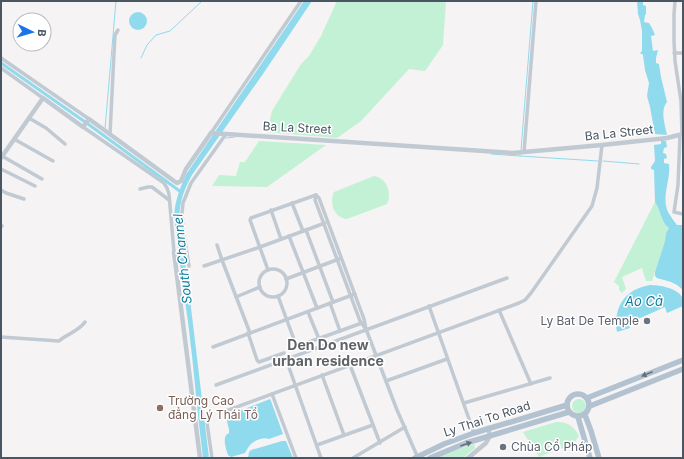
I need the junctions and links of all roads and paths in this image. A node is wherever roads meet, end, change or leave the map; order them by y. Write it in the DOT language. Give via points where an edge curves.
graph roads {
  1 [pos="301,1"];
  2 [pos="536,1"];
  3 [pos="676,1"];
  4 [pos="118,30"];
  5 [pos="674,53"];
  6 [pos="683,53"];
  7 [pos="1,58"];
  8 [pos="1,68"];
  9 [pos="43,98"];
  10 [pos="29,118"];
  11 [pos="89,119"];
  12 [pos="83,127"];
  13 [pos="106,132"];
  14 [pos="211,133"];
  15 [pos="225,134"];
  16 [pos="682,135"];
  17 [pos="14,139"];
  18 [pos="65,144"];
  19 [pos="602,145"];
  20 [pos="524,152"];
  21 [pos="2,157"];
  22 [pos="681,157"];
  23 [pos="53,161"];
  24 [pos="681,168"];
  25 [pos="1,169"];
  26 [pos="42,179"];
  27 [pos="34,186"];
  28 [pos="140,189"];
  29 [pos="1,190"];
  30 [pos="24,199"];
  31 [pos="170,200"];
  32 [pos="292,203"];
  33 [pos="271,210"];
  34 [pos="683,214"];
  35 [pos="326,223"];
  36 [pos="305,230"];
  37 [pos="289,236"];
  38 [pos="281,239"];
  39 [pos="216,245"];
  40 [pos="260,247"];
  41 [pos="174,252"];
  42 [pos="339,259"];
  43 [pos="222,260"];
  44 [pos="189,266"];
  45 [pos="204,266"];
  46 [pos="320,266"];
  47 [pos="268,270"];
  48 [pos="303,272"];
  49 [pos="507,278"];
  50 [pos="286,279"];
  51 [pos="260,287"];
  52 [pos="353,294"];
  53 [pos="278,296"];
  54 [pos="236,297"];
  55 [pos="332,302"];
  56 [pos="429,306"];
  57 [pos="317,308"];
  58 [pos="498,310"];
  59 [pos="308,312"];
  60 [pos="287,320"];
  61 [pos="85,322"];
  62 [pos="363,322"];
  63 [pos="366,329"];
  64 [pos="340,331"];
  65 [pos="249,333"];
  66 [pos="438,333"];
  67 [pos="1,337"];
  68 [pos="319,339"];
  69 [pos="213,347"];
  70 [pos="284,352"];
  71 [pos="376,356"];
  72 [pos="286,359"];
  73 [pos="447,359"];
  74 [pos="683,360"];
  75 [pos="350,365"];
  76 [pos="683,369"];
  77 [pos="322,375"];
  78 [pos="550,378"];
  79 [pos="386,381"];
  80 [pos="532,384"];
  81 [pos="216,385"];
  82 [pos="295,385"];
  83 [pos="272,394"];
  84 [pos="587,398"];
  85 [pos="464,403"];
  86 [pos="567,406"];
  87 [pos="590,406"];
  88 [pos="226,411"];
  89 [pos="569,412"];
  90 [pos="584,415"];
  91 [pos="578,416"];
  92 [pos="207,423"];
  93 [pos="373,425"];
  94 [pos="405,427"];
  95 [pos="488,428"];
  96 [pos="474,433"];
  97 [pos="344,435"];
  98 [pos="490,436"];
  99 [pos="380,443"];
  100 [pos="317,446"];
  101 [pos="470,457"];
  102 [pos="200,458"];
  103 [pos="212,458"];
  104 [pos="296,458"];
  105 [pos="321,458"];
  106 [pos="353,458"];
  107 [pos="417,458"];
  108 [pos="430,458"];
  109 [pos="590,458"];
  110 [pos="599,458"];
  1 -- 14 [label="street"];
  2 -- 20 [label="street"];
  3 -- 5 [label="street"];
  4 -- 13 [label="street" via="115,35"];
  5 -- 6 [label="street"];
  5 -- 16 [label="street" via="681,101"];
  7 -- 11 [label="street"];
  8 -- 9 [label="street"];
  9 -- 10 [label="street"];
  9 -- 12 [label="street"];
  10 -- 17 [label="street"];
  10 -- 18 [label="street"];
  11 -- 12 [label="street"];
  11 -- 13 [label="street"];
  12 -- 31 [label="street" via="164,183"];
  13 -- 14 [label="street" via="177,183 181,181 186,169"];
  14 -- 15 [label="street, Ba La Street"];
  15 -- 20 [label="street, Ba La Street"];
  15 -- 44 [label="street" via="191,183 183,204 183,229"];
  16 -- 19 [label="street, Ba La Street"];
  16 -- 22 [label="street"];
  17 -- 21 [label="street"];
  17 -- 23 [label="street"];
  19 -- 20 [label="street, Ba La Street"];
  19 -- 58 [label="street" via="595,195 589,211 525,300"];
  21 -- 26 [label="street"];
  22 -- 24 [label="street"];
  24 -- 34 [label="street" via="674,212"];
  25 -- 27 [label="street"];
  28 -- 31 [label="street" via="152,187"];
  29 -- 30 [label="street"];
  31 -- 41 [label="street"];
  32 -- 33 [label="street"];
  32 -- 35 [label="street" via="316,195"];
  32 -- 36 [label="street"];
  33 -- 38 [label="street"];
  33 -- 40 [label="street" via="250,220"];
  35 -- 36 [label="street"];
  35 -- 42 [label="street"];
  36 -- 37 [label="street"];
  36 -- 46 [label="street"];
  37 -- 38 [label="street"];
  37 -- 48 [label="street"];
  38 -- 40 [label="street"];
  39 -- 43 [label="street"];
  40 -- 43 [label="street"];
  40 -- 47 [label="street"];
  41 -- 102 [label="street"];
  42 -- 46 [label="street"];
  42 -- 52 [label="street"];
  43 -- 45 [label="street"];
  43 -- 54 [label="street"];
  46 -- 48 [label="street"];
  46 -- 55 [label="street"];
  47 -- 50 [label="street" via="280,271"];
  47 -- 51 [label="street" via="260,278"];
  48 -- 50 [label="street"];
  48 -- 57 [label="street"];
  49 -- 56 [label="street"];
  50 -- 53 [label="street" via="286,288"];
  51 -- 53 [label="street" via="266,295"];
  51 -- 54 [label="street"];
  52 -- 55 [label="street"];
  52 -- 62 [label="street"];
  53 -- 60 [label="street"];
  54 -- 65 [label="street"];
  55 -- 57 [label="street"];
  55 -- 64 [label="street"];
  56 -- 63 [label="street"];
  56 -- 66 [label="street"];
  57 -- 59 [label="street"];
  58 -- 66 [label="street"];
  58 -- 80 [label="street"];
  59 -- 60 [label="street"];
  59 -- 68 [label="street"];
  60 -- 65 [label="street"];
  60 -- 68 [label="street" via="296,345"];
  61 -- 67 [label="street" via="79,329 59,341"];
  62 -- 63 [label="street"];
  62 -- 64 [label="street"];
  63 -- 71 [label="street"];
  63 -- 72 [label="street"];
  64 -- 68 [label="street"];
  65 -- 69 [label="street"];
  65 -- 70 [label="street" via="259,362"];
  66 -- 71 [label="street"];
  66 -- 73 [label="street"];
  71 -- 75 [label="street"];
  71 -- 79 [label="street"];
  72 -- 81 [label="street"];
  72 -- 82 [label="street"];
  73 -- 79 [label="street"];
  73 -- 85 [label="street"];
  74 -- 84 [label="main road, one-way"];
  75 -- 77 [label="street"];
  75 -- 93 [label="street"];
  76 -- 87 [label="main road"];
  77 -- 82 [label="street"];
  77 -- 97 [label="street"];
  78 -- 80 [label="street"];
  79 -- 94 [label="street"];
  80 -- 85 [label="street"];
  82 -- 83 [label="street"];
  82 -- 100 [label="street"];
  83 -- 88 [label="street"];
  83 -- 104 [label="street"];
  84 -- 86 [label="main road" via="581,394 574,395 569,399"];
  84 -- 87 [label="main road"];
  85 -- 96 [label="street"];
  86 -- 89 [label="main road"];
  86 -- 95 [label="main road, Ly Thai To Road"];
  87 -- 90 [label="main road"];
  89 -- 91 [label="main road"];
  89 -- 98 [label="main road, Ly Thai To Road"];
  90 -- 91 [label="main road"];
  90 -- 110 [label="main road"];
  91 -- 109 [label="main road"];
  92 -- 103 [label="street"];
  93 -- 97 [label="street"];
  93 -- 99 [label="street"];
  94 -- 99 [label="street"];
  94 -- 107 [label="street"];
  95 -- 96 [label="main road, Ly Thai To Road"];
  95 -- 98 [label="street"];
  96 -- 107 [label="main road, Ly Thai To Road"];
  97 -- 100 [label="street"];
  98 -- 101 [label="street"];
  108 -- 98 [label="main road, Ly Thai To Road, one-way"];
  99 -- 106 [label="street"];
  100 -- 105 [label="street"];
}
